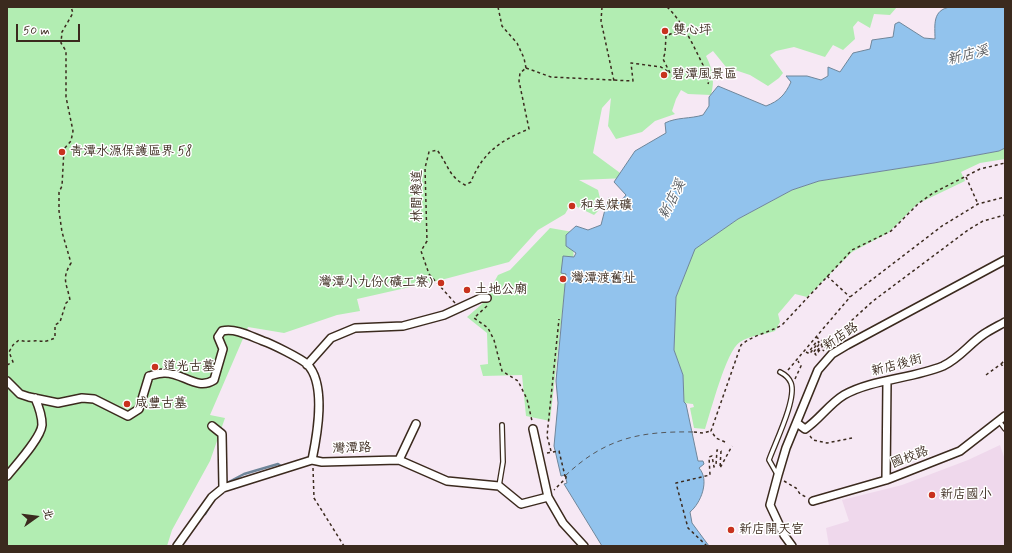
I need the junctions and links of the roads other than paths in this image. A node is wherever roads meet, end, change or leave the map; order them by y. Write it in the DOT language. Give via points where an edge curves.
graph roads {
  1 [pos="1005,260"];
  2 [pos="487,298"];
  3 [pos="1005,322"];
  4 [pos="307,365"];
  5 [pos="780,372"];
  6 [pos="7,381"];
  7 [pos="887,381"];
  8 [pos="35,398"];
  9 [pos="1005,416"];
  10 [pos="999,421"];
  11 [pos="797,423"];
  12 [pos="416,424"];
  13 [pos="502,425"];
  14 [pos="212,426"];
  15 [pos="533,429"];
  16 [pos="1005,429"];
  17 [pos="312,460"];
  18 [pos="399,460"];
  19 [pos="778,475"];
  20 [pos="7,476"];
  21 [pos="886,480"];
  22 [pos="499,486"];
  23 [pos="223,488"];
  24 [pos="548,497"];
  25 [pos="813,501"];
  26 [pos="177,546"];
  27 [pos="584,546"];
  28 [pos="792,546"];
  1 -- 11 [label="street, 新店路" via="832,354 818,370"];
  2 -- 4 [label="street" via="481,298 444,315 403,326 355,328 331,338"];
  3 -- 7 [label="street, 新店後街" via="983,335 959,357 943,366"];
  4 -- 8 [label="street" via="269,342 230,329 222,331 218,337 223,350 214,380 208,384 201,384 165,372 149,376 139,409 128,416 94,399 82,398 58,403"];
  4 -- 17 [label="street" via="317,384 319,403"];
  5 -- 19 [label="lane" via="791,383 792,394 769,460"];
  6 -- 8 [label="street" via="20,394"];
  7 -- 11 [label="street, 新店後街" via="844,395 805,430"];
  7 -- 21 [label="street"];
  8 -- 20 [label="street" via="41,411 42,427 30,448"];
  9 -- 10 [label="street, 國校路"];
  10 -- 16 [label="lane"];
  10 -- 21 [label="street, 國校路" via="960,451"];
  11 -- 19 [label="street, 新店路"];
  12 -- 18 [label="street"];
  13 -- 22 [label="lane" via="504,462"];
  14 -- 23 [label="street" via="222,434"];
  15 -- 24 [label="street"];
  17 -- 18 [label="street, 灣潭路"];
  17 -- 23 [label="street, 灣潭路"];
  18 -- 22 [label="street, 灣潭路" via="447,482"];
  19 -- 28 [label="street, 新店路" via="770,505"];
  21 -- 25 [label="street, 國校路"];
  22 -- 24 [label="street" via="521,504"];
  23 -- 26 [label="street, 灣潭路" via="212,497"];
  24 -- 27 [label="street" via="563,523"];
}
